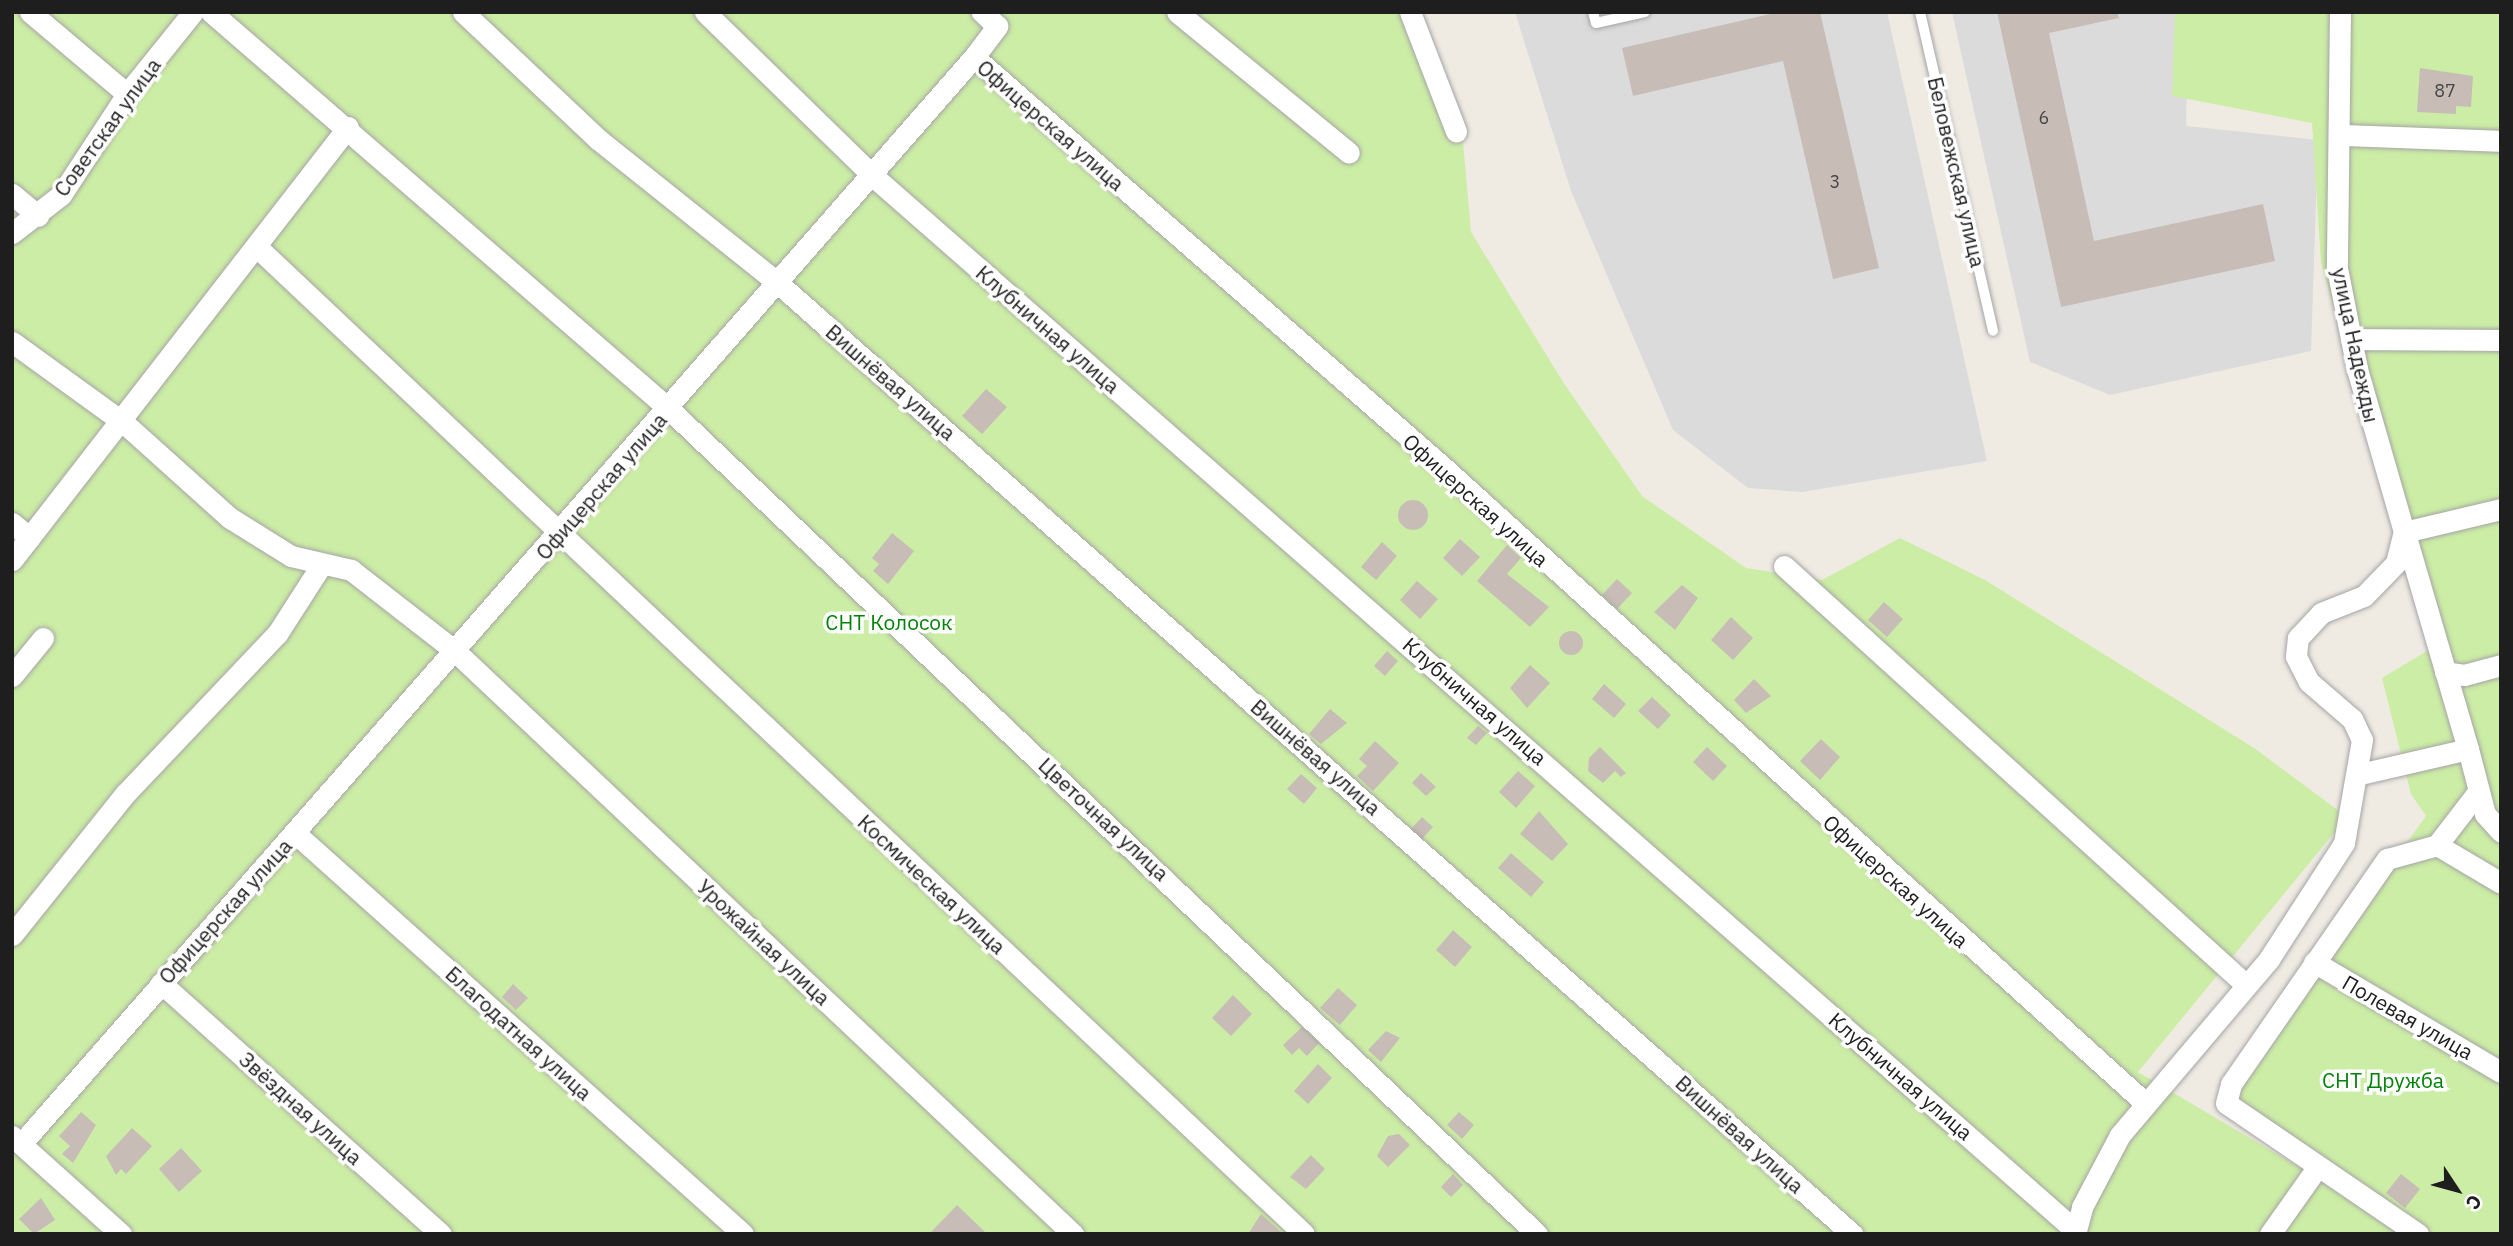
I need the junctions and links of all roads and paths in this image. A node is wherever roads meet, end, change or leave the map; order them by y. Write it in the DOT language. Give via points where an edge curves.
graph roads {
  1 [pos="30,12"];
  2 [pos="192,12"];
  3 [pos="211,12"];
  4 [pos="463,12"];
  5 [pos="705,12"];
  6 [pos="1177,12"];
  7 [pos="1410,12"];
  8 [pos="1593,12"];
  9 [pos="1645,12"];
  10 [pos="1920,12"];
  11 [pos="2340,12"];
  12 [pos="996,17"];
  13 [pos="974,57"];
  14 [pos="127,94"];
  15 [pos="348,127"];
  16 [pos="1456,131"];
  17 [pos="2341,135"];
  18 [pos="2501,141"];
  19 [pos="1349,153"];
  20 [pos="873,176"];
  21 [pos="12,194"];
  22 [pos="38,216"];
  23 [pos="12,233"];
  24 [pos="258,248"];
  25 [pos="778,283"];
  26 [pos="1993,331"];
  27 [pos="2351,339"];
  28 [pos="2501,340"];
  29 [pos="12,342"];
  30 [pos="668,408"];
  31 [pos="124,423"];
  32 [pos="2501,509"];
  33 [pos="12,523"];
  34 [pos="2404,532"];
  35 [pos="561,534"];
  36 [pos="30,538"];
  37 [pos="12,560"];
  38 [pos="322,564"];
  39 [pos="1784,566"];
  40 [pos="43,638"];
  41 [pos="454,651"];
  42 [pos="2501,665"];
  43 [pos="2445,672"];
  44 [pos="12,676"];
  45 [pos="2468,750"];
  46 [pos="2360,774"];
  47 [pos="2477,793"];
  48 [pos="2501,832"];
  49 [pos="295,833"];
  50 [pos="2437,845"];
  51 [pos="2501,883"];
  52 [pos="12,935"];
  53 [pos="2314,962"];
  54 [pos="161,983"];
  55 [pos="2245,984"];
  56 [pos="2501,1072"];
  57 [pos="2143,1101"];
  58 [pos="17,1140"];
  59 [pos="2316,1169"];
  60 [pos="2076,1232"];
  61 [pos="121,1234"];
  62 [pos="441,1234"];
  63 [pos="743,1234"];
  64 [pos="1073,1234"];
  65 [pos="1304,1234"];
  66 [pos="1537,1234"];
  67 [pos="1852,1234"];
  68 [pos="2270,1234"];
  69 [pos="2418,1234"];
  1 -- 14 [label="street"];
  2 -- 14 [label="street, Советская улица"];
  3 -- 15 [label="street, Цветочная улица"];
  4 -- 25 [label="street, Вишнёвая улица" via="599,140"];
  5 -- 20 [label="street, Клубничная улица"];
  6 -- 19 [label="street"];
  7 -- 16 [label="street"];
  8 -- 9 [label="lane" via="1596,23"];
  10 -- 26 [label="lane, Беловежская улица"];
  11 -- 17 [label="street, улица Надежды"];
  12 -- 13 [label="street"];
  13 -- 20 [label="street, Офицерская улица"];
  13 -- 57 [label="street, Офицерская улица" via="1443,467"];
  14 -- 22 [label="street, Советская улица" via="61,195"];
  15 -- 24 [label="street"];
  15 -- 30 [label="street, Цветочная улица"];
  17 -- 18 [label="street"];
  17 -- 27 [label="street, улица Надежды" via="2337,268"];
  20 -- 25 [label="street, Офицерская улица"];
  20 -- 60 [label="street, Клубничная улица"];
  21 -- 22 [label="street"];
  22 -- 23 [label="street, Советская улица"];
  24 -- 31 [label="street"];
  24 -- 35 [label="street, Космическая улица"];
  25 -- 30 [label="street, Офицерская улица"];
  25 -- 67 [label="street, Вишнёвая улица"];
  27 -- 28 [label="street"];
  27 -- 34 [label="street, улица Надежды"];
  29 -- 31 [label="street, Урожайная улица"];
  30 -- 35 [label="street, Офицерская улица"];
  30 -- 66 [label="street, Цветочная улица"];
  31 -- 36 [label="street"];
  31 -- 38 [label="street, Урожайная улица" via="230,518 291,556"];
  32 -- 34 [label="street"];
  33 -- 36 [label="street"];
  34 -- 43 [label="street, улица Надежды"];
  34 -- 46 [label="street" via="2396,563 2364,596 2322,613 2298,638 2296,656 2309,682 2352,719 2362,740"];
  35 -- 41 [label="street, Офицерская улица"];
  35 -- 65 [label="street, Космическая улица"];
  36 -- 37 [label="street"];
  38 -- 41 [label="street, Урожайная улица" via="351,570"];
  38 -- 52 [label="street" via="278,634 125,794"];
  39 -- 55 [label="street"];
  40 -- 44 [label="street"];
  41 -- 49 [label="street, Офицерская улица"];
  41 -- 64 [label="street, Урожайная улица"];
  42 -- 43 [label="street" via="2464,675"];
  43 -- 45 [label="street, улица Надежды"];
  45 -- 46 [label="street"];
  45 -- 47 [label="street, улица Надежды"];
  46 -- 55 [label="street" via="2344,843 2310,903"];
  47 -- 48 [label="street, улица Надежды"];
  47 -- 50 [label="street"];
  49 -- 54 [label="street, Офицерская улица"];
  49 -- 63 [label="street, Благодатная улица"];
  50 -- 51 [label="street"];
  50 -- 53 [label="street" via="2387,859"];
  53 -- 56 [label="street, Полевая улица"];
  53 -- 59 [label="street" via="2231,1084 2226,1102"];
  54 -- 58 [label="street, Офицерская улица"];
  54 -- 62 [label="street, Звёздная улица"];
  55 -- 57 [label="street" via="2194,1053"];
  57 -- 60 [label="street" via="2101,1168"];
  58 -- 61 [label="street"];
  59 -- 68 [label="street"];
  59 -- 69 [label="street"];
}
